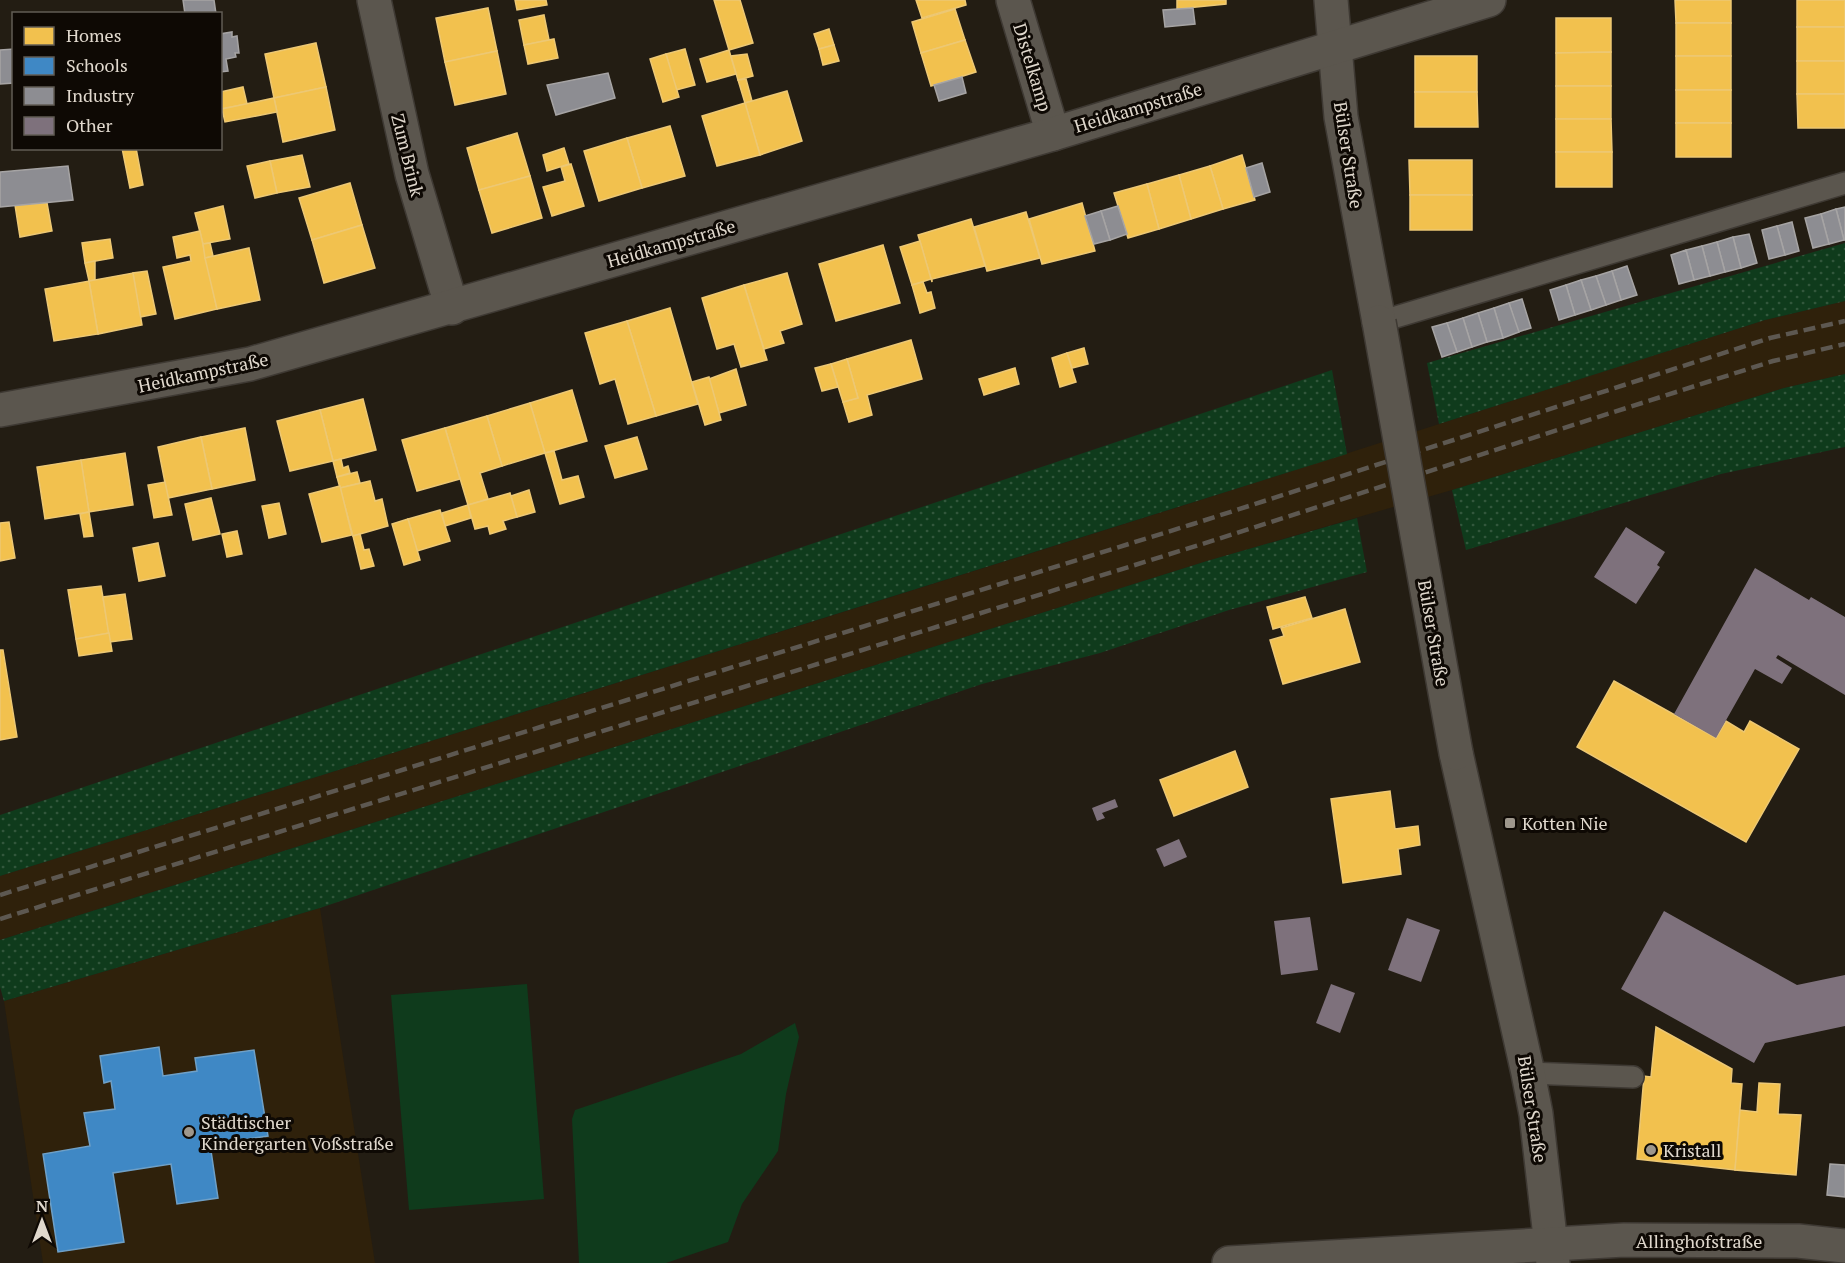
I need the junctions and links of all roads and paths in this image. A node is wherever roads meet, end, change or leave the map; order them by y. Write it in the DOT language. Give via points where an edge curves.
graph roads {
  1 [pos="374,0"];
  2 [pos="1013,0"];
  3 [pos="1331,0"];
  4 [pos="1489,0"];
  5 [pos="1335,46"];
  6 [pos="1053,134"];
  7 [pos="1845,183"];
  8 [pos="452,308"];
  9 [pos="1379,322"];
  10 [pos="0,410"];
  11 [pos="1528,1073"];
  12 [pos="1633,1077"];
  13 [pos="1845,1246"];
  14 [pos="1552,1254"];
  15 [pos="1229,1263"];
  1 -- 8 [label="street, Zum Brink" via="412,174"];
  2 -- 6 [label="street, Distelkamp"];
  3 -- 5 [label="street, Bülser Straße"];
  4 -- 5 [label="street, Heidkampstraße"];
  5 -- 6 [label="street, Heidkampstraße"];
  5 -- 9 [label="street, Bülser Straße" via="1341,117"];
  6 -- 8 [label="street, Heidkampstraße"];
  7 -- 9 [label="lane"];
  8 -- 10 [label="street, Heidkampstraße" via="250,364"];
  9 -- 11 [label="street, Bülser Straße, bridge" via="1455,753"];
  11 -- 12 [label="lane"];
  11 -- 14 [label="street, Bülser Straße"];
  13 -- 14 [label="street, Allinghofstraße" via="1798,1241 1636,1240"];
  14 -- 15 [label="street, Allinghofstraße"];
}
